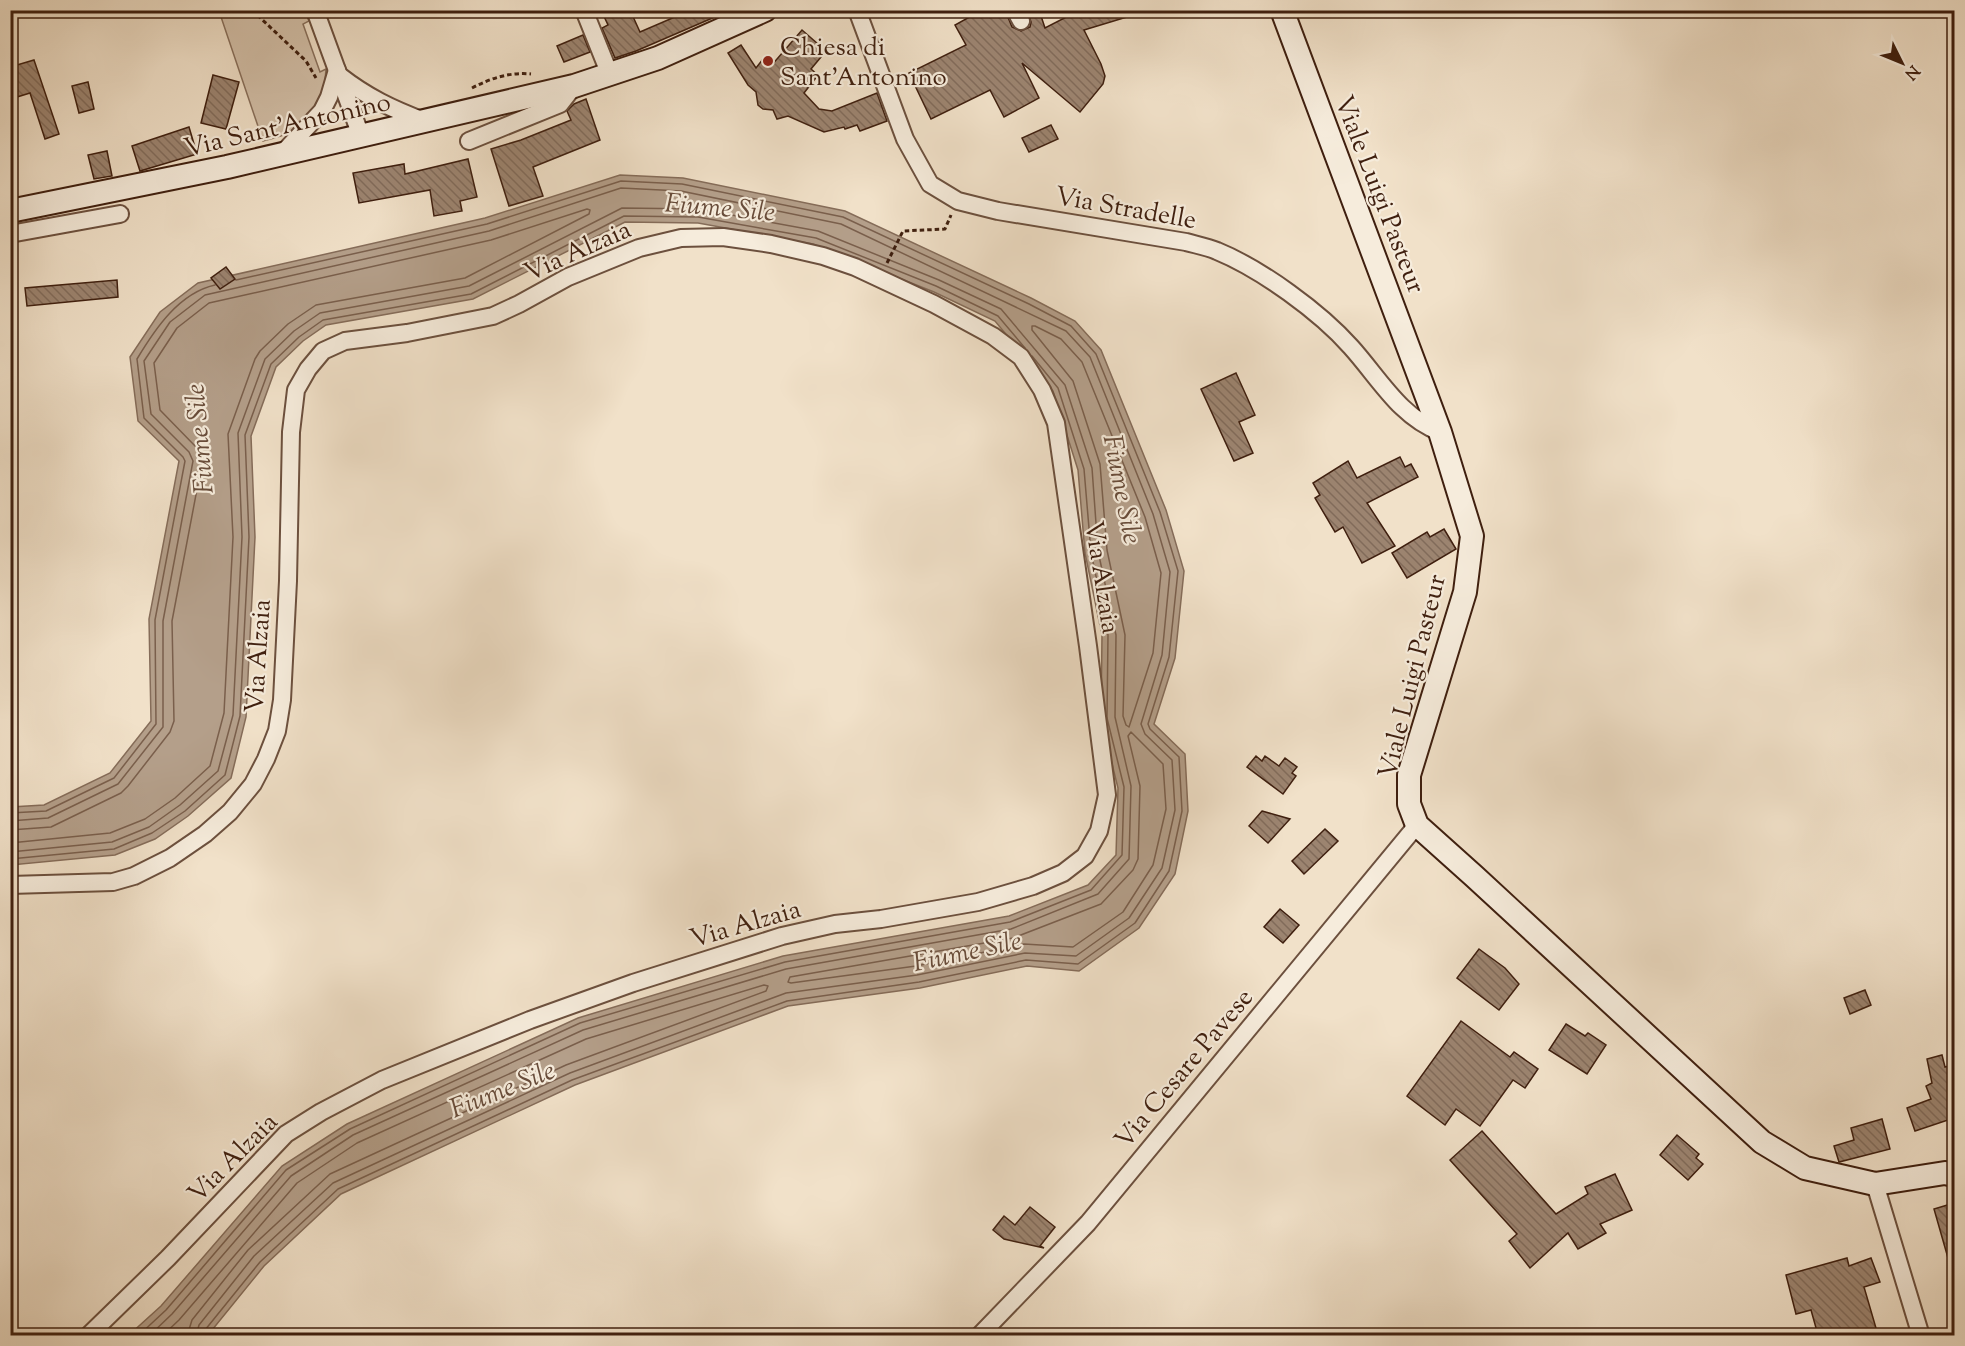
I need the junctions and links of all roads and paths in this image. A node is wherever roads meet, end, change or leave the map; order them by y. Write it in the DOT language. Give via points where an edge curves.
graph roads {
  1 [pos="252,10"];
  2 [pos="283,10"];
  3 [pos="315,10"];
  4 [pos="584,10"];
  5 [pos="765,10"];
  6 [pos="857,10"];
  7 [pos="1282,10"];
  8 [pos="256,15"];
  9 [pos="338,73"];
  10 [pos="610,75"];
  11 [pos="318,84"];
  12 [pos="574,86"];
  13 [pos="471,88"];
  14 [pos="548,92"];
  15 [pos="424,122"];
  16 [pos="361,136"];
  17 [pos="470,141"];
  18 [pos="280,155"];
  19 [pos="958,201"];
  20 [pos="10,211"];
  21 [pos="120,214"];
  22 [pos="10,234"];
  23 [pos="886,265"];
  24 [pos="1440,432"];
  25 [pos="1417,825"];
  26 [pos="10,885"];
  27 [pos="1954,1175"];
  28 [pos="1875,1184"];
  29 [pos="88,1335"];
  30 [pos="979,1335"];
  31 [pos="1921,1335"];
  1 -- 8 [label="path"];
  2 -- 8 [label="path"];
  3 -- 9 [label="street"];
  4 -- 10 [label="street"];
  5 -- 10 [label="street, Via Sant'Antonino"];
  6 -- 19 [label="street, Via Stradelle" via="905,139 930,184"];
  7 -- 24 [label="street, Viale Luigi Pasteur"];
  8 -- 11 [label="path" via="306,61"];
  9 -- 15 [label="street" via="368,97"];
  9 -- 16 [label="street"];
  9 -- 18 [label="street" via="322,111"];
  10 -- 12 [label="street, Via Sant'Antonino"];
  12 -- 14 [label="street, Via Sant'Antonino"];
  12 -- 17 [label="street, Via Sant'Antonino" via="560,104"];
  13 -- 14 [label="path" via="485,80 520,73 549,75"];
  14 -- 15 [label="street, Via Sant'Antonino"];
  15 -- 16 [label="street, Via Sant'Antonino"];
  16 -- 18 [label="street, Via Sant'Antonino"];
  18 -- 20 [label="street, Via Sant'Antonino"];
  19 -- 23 [label="path" via="945,229 903,231"];
  19 -- 24 [label="street, Via Stradelle" via="1186,242 1224,254 1291,295 1320,318 1351,347 1402,408 1426,427"];
  21 -- 22 [label="street"];
  24 -- 25 [label="street, Viale Luigi Pasteur" via="1472,536 1465,592 1409,775 1409,804"];
  25 -- 28 [label="street" via="1762,1142 1805,1168"];
  25 -- 30 [label="street, Via Cesare Pavese" via="1088,1223"];
  26 -- 29 [label="street, Via Alzaia" via="113,882 134,876 205,834 253,784 278,731 282,700 291,432 296,390 323,351 345,340 407,333 493,316 568,277 639,248 681,238 723,237 823,256 880,278 993,336 1021,357 1042,390 1056,423 1107,795 1099,831 1085,856 1063,873 1033,886 978,902 782,936 633,983 382,1080 286,1134"];
  27 -- 28 [label="street" via="1945,1173"];
  28 -- 31 [label="street"];
}
